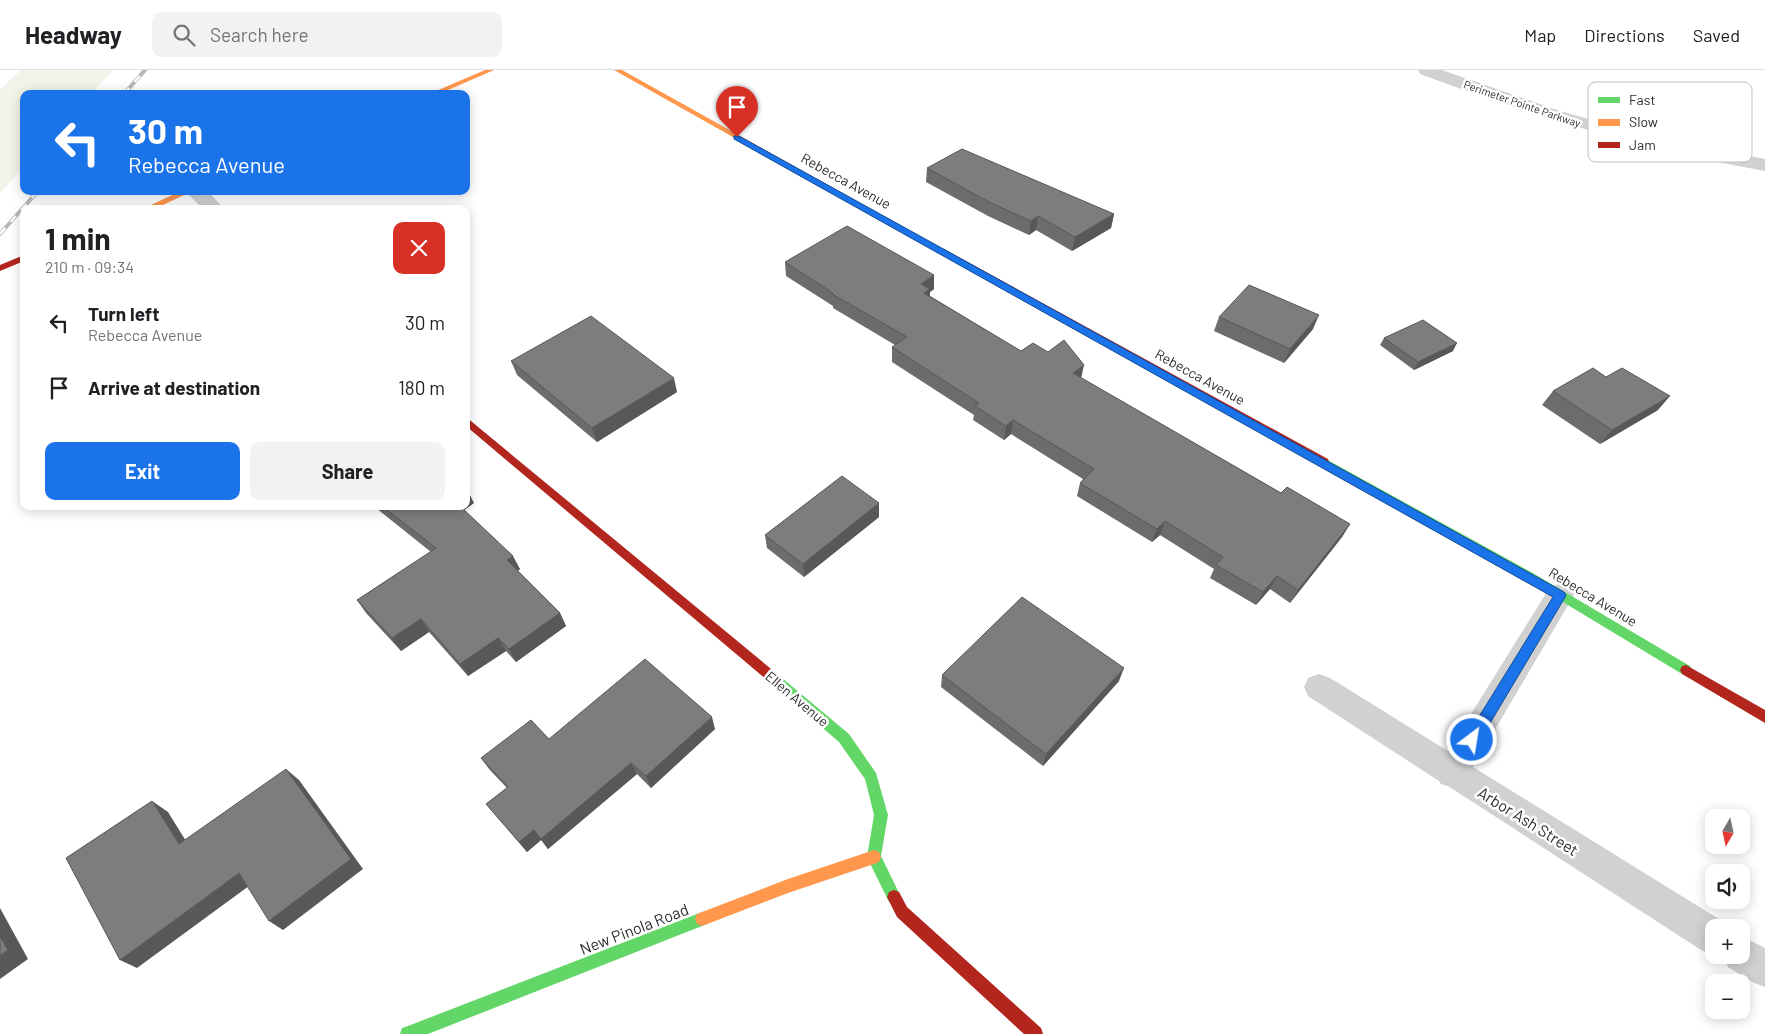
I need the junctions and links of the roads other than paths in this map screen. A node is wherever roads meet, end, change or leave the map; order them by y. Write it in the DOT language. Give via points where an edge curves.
graph roads {
  1 [pos="491,70"];
  2 [pos="617,70"];
  3 [pos="1426,70"];
  4 [pos="442,90"];
  5 [pos="1588,126"];
  6 [pos="1752,162"];
  7 [pos="1765,164"];
  8 [pos="179,195"];
  9 [pos="199,195"];
  10 [pos="156,205"];
  11 [pos="211,205"];
  12 [pos="20,260"];
  13 [pos="0,268"];
  14 [pos="470,423"];
  15 [pos="1560,595"];
  16 [pos="1319,687"];
  17 [pos="1765,717"];
  18 [pos="1452,773"];
  19 [pos="874,858"];
  20 [pos="1705,931"];
  21 [pos="1750,960"];
  22 [pos="1765,969"];
  23 [pos="408,1034"];
  24 [pos="1035,1034"];
  1 -- 4 [label="street"];
  2 -- 15 [label="street, Rebecca Avenue"];
  3 -- 5 [label="street, Perimeter Pointe Parkway"];
  6 -- 7 [label="street, Perimeter Pointe Parkway"];
  8 -- 10 [label="street"];
  9 -- 11 [label="street"];
  12 -- 13 [label="street"];
  14 -- 19 [label="street, Ellen Avenue" via="844,738 871,776 881,816"];
  15 -- 17 [label="street, Rebecca Avenue"];
  15 -- 18 [label="street"];
  16 -- 18 [label="street, Arbor Ash Street"];
  18 -- 20 [label="street, Arbor Ash Street"];
  19 -- 23 [label="street, New Pinola Road" via="788,886"];
  19 -- 24 [label="street" via="902,912"];
  21 -- 22 [label="street"];
}
